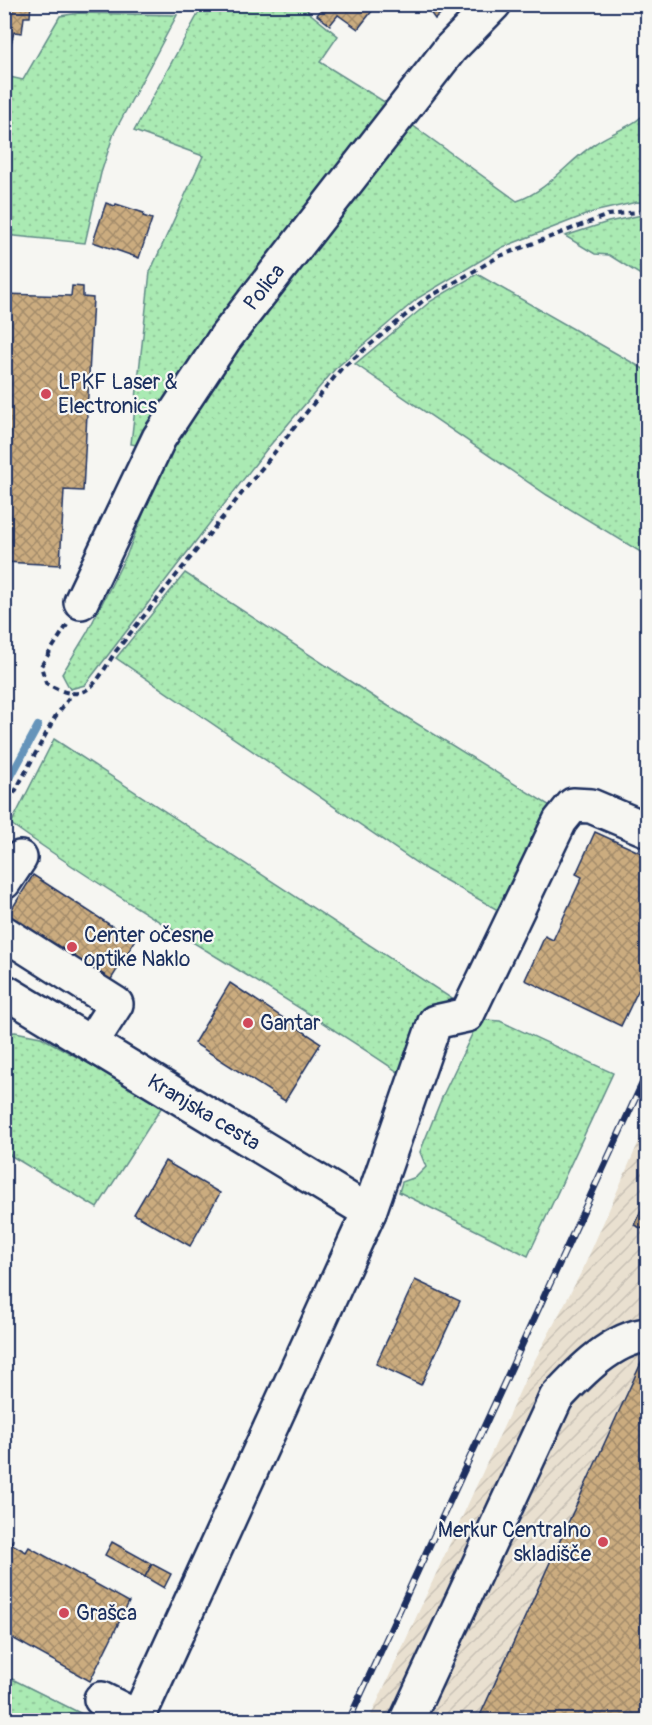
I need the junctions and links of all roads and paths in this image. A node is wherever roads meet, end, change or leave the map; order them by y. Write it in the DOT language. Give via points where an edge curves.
graph roads {
  1 [pos="494,4"];
  2 [pos="648,211"];
  3 [pos="81,602"];
  4 [pos="73,693"];
  5 [pos="4,812"];
  6 [pos="648,830"];
  7 [pos="4,933"];
  8 [pos="4,991"];
  9 [pos="40,1012"];
  10 [pos="4,1016"];
  11 [pos="92,1043"];
  12 [pos="369,1212"];
  13 [pos="648,1335"];
  14 [pos="101,1699"];
  15 [pos="138,1719"];
  16 [pos="407,1720"];
  1 -- 3 [label="street, Polica" via="450,49 225,338 159,438"];
  2 -- 4 [label="path" via="608,215 501,256 424,300 341,369 116,651 91,689"];
  3 -- 4 [label="path" via="41,666 46,683 63,693"];
  4 -- 5 [label="path" via="55,717"];
  6 -- 12 [label="street" via="591,806 573,805 560,821 468,1015 435,1022"];
  7 -- 11 [label="street" via="116,1005"];
  8 -- 9 [label="street, Kranjska cesta"];
  9 -- 10 [label="street"];
  9 -- 11 [label="street, Kranjska cesta"];
  11 -- 12 [label="street, Kranjska cesta"];
  12 -- 15 [label="street"];
  13 -- 16 [label="street" via="631,1336 578,1374 556,1398"];
  14 -- 15 [label="street"];
}
